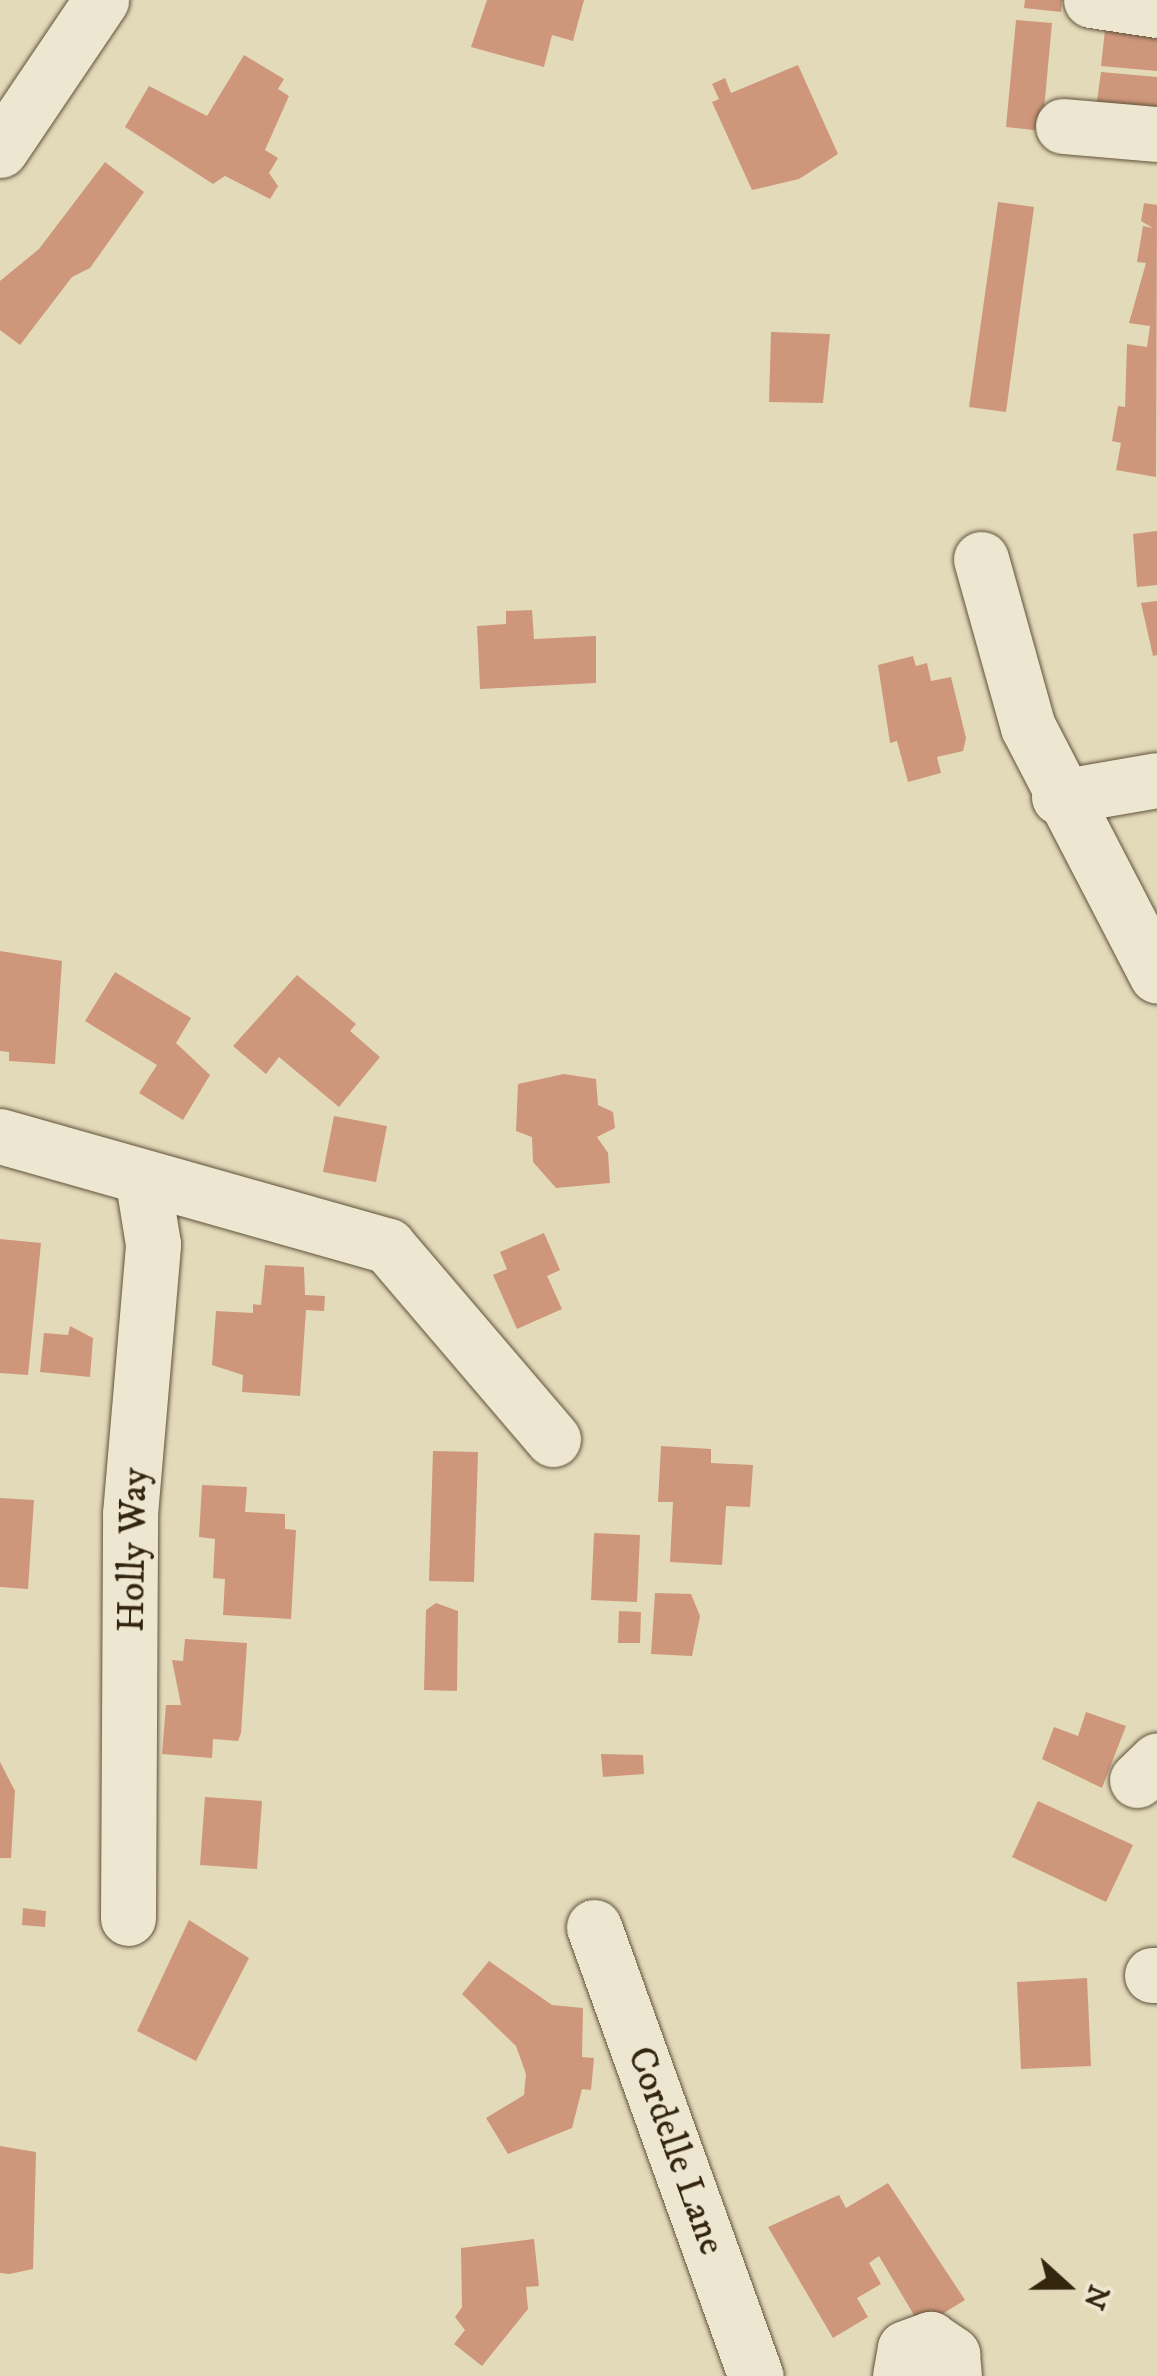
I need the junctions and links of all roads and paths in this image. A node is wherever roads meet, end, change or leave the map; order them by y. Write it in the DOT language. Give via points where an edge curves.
graph roads {
  1 [pos="101,0"];
  2 [pos="1091,0"];
  3 [pos="1157,10"];
  4 [pos="1063,126"];
  5 [pos="1157,134"];
  6 [pos="0,150"];
  7 [pos="980,559"];
  8 [pos="1157,780"];
  9 [pos="1059,796"];
  10 [pos="1157,976"];
  11 [pos="0,1136"];
  12 [pos="143,1182"];
  13 [pos="553,1440"];
  14 [pos="128,1918"];
  15 [pos="594,1927"];
  16 [pos="756,2376"];
  17 [pos="900,2376"];
  18 [pos="954,2376"];
  1 -- 6 [label="street"];
  2 -- 3 [label="street"];
  4 -- 5 [label="street"];
  7 -- 9 [label="street" via="1028,727"];
  8 -- 9 [label="street"];
  9 -- 10 [label="street"];
  11 -- 12 [label="street"];
  12 -- 13 [label="street" via="388,1246"];
  12 -- 14 [label="street, Holly Way" via="153,1244 130,1514"];
  15 -- 16 [label="street, Cordelle Lane"];
  17 -- 18 [label="street" via="905,2348 930,2339 952,2354"];
}
